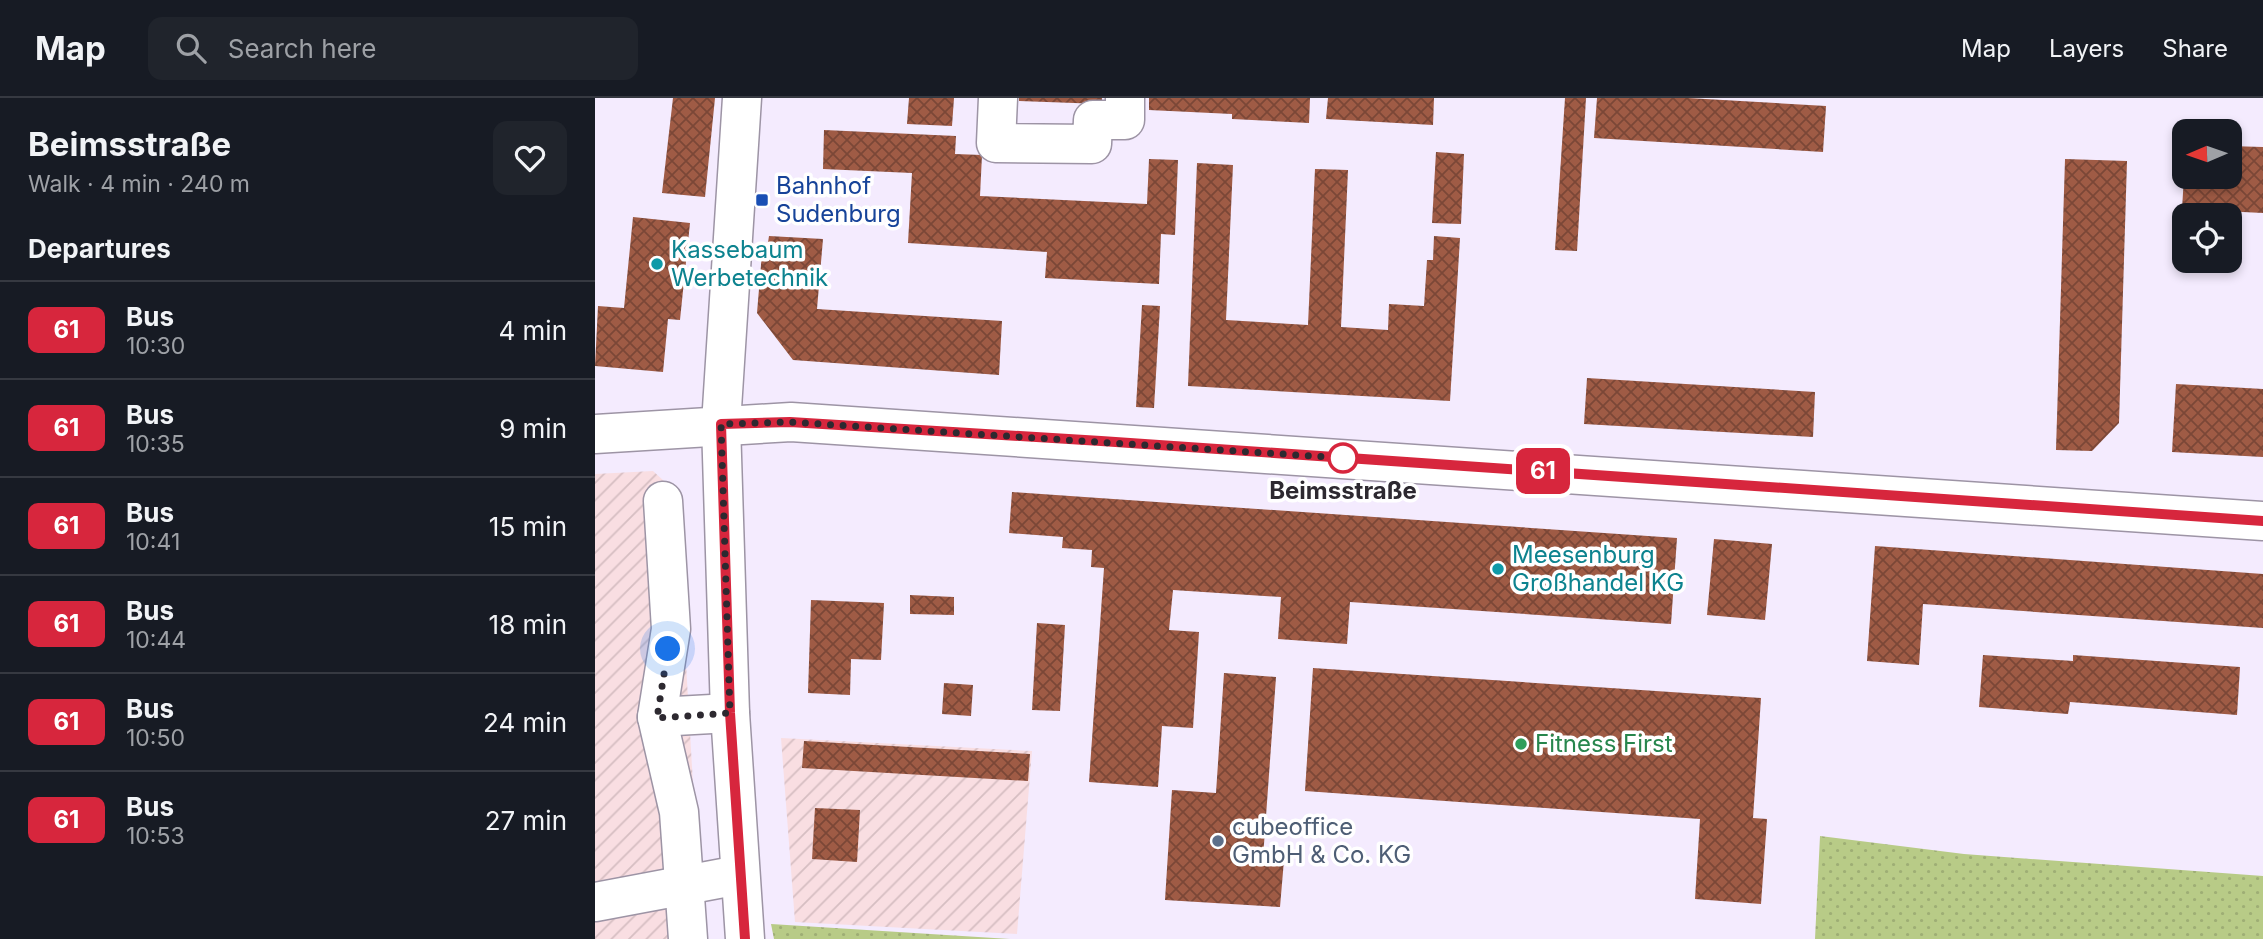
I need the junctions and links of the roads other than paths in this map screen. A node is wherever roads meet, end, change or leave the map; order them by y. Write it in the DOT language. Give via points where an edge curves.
graph roads {
  1 [pos="742,98"];
  2 [pos="998,98"];
  3 [pos="1125,98"];
  4 [pos="721,424"];
  5 [pos="595,434"];
  6 [pos="663,501"];
  7 [pos="2263,521"];
  8 [pos="730,713"];
  9 [pos="657,718"];
  10 [pos="739,875"];
  11 [pos="683,886"];
  12 [pos="595,902"];
  13 [pos="688,939"];
  14 [pos="745,939"];
  1 -- 4 [label="street"];
  2 -- 3 [label="street" via="996,143 1093,144 1093,120 1125,120"];
  4 -- 5 [label="street"];
  4 -- 7 [label="street" via="790,422 1087,440"];
  4 -- 8 [label="street"];
  6 -- 9 [label="street" via="671,629"];
  8 -- 9 [label="street"];
  8 -- 10 [label="street"];
  9 -- 11 [label="street" via="679,812"];
  10 -- 11 [label="street"];
  10 -- 14 [label="street"];
  11 -- 12 [label="street"];
  11 -- 13 [label="street"];
}
